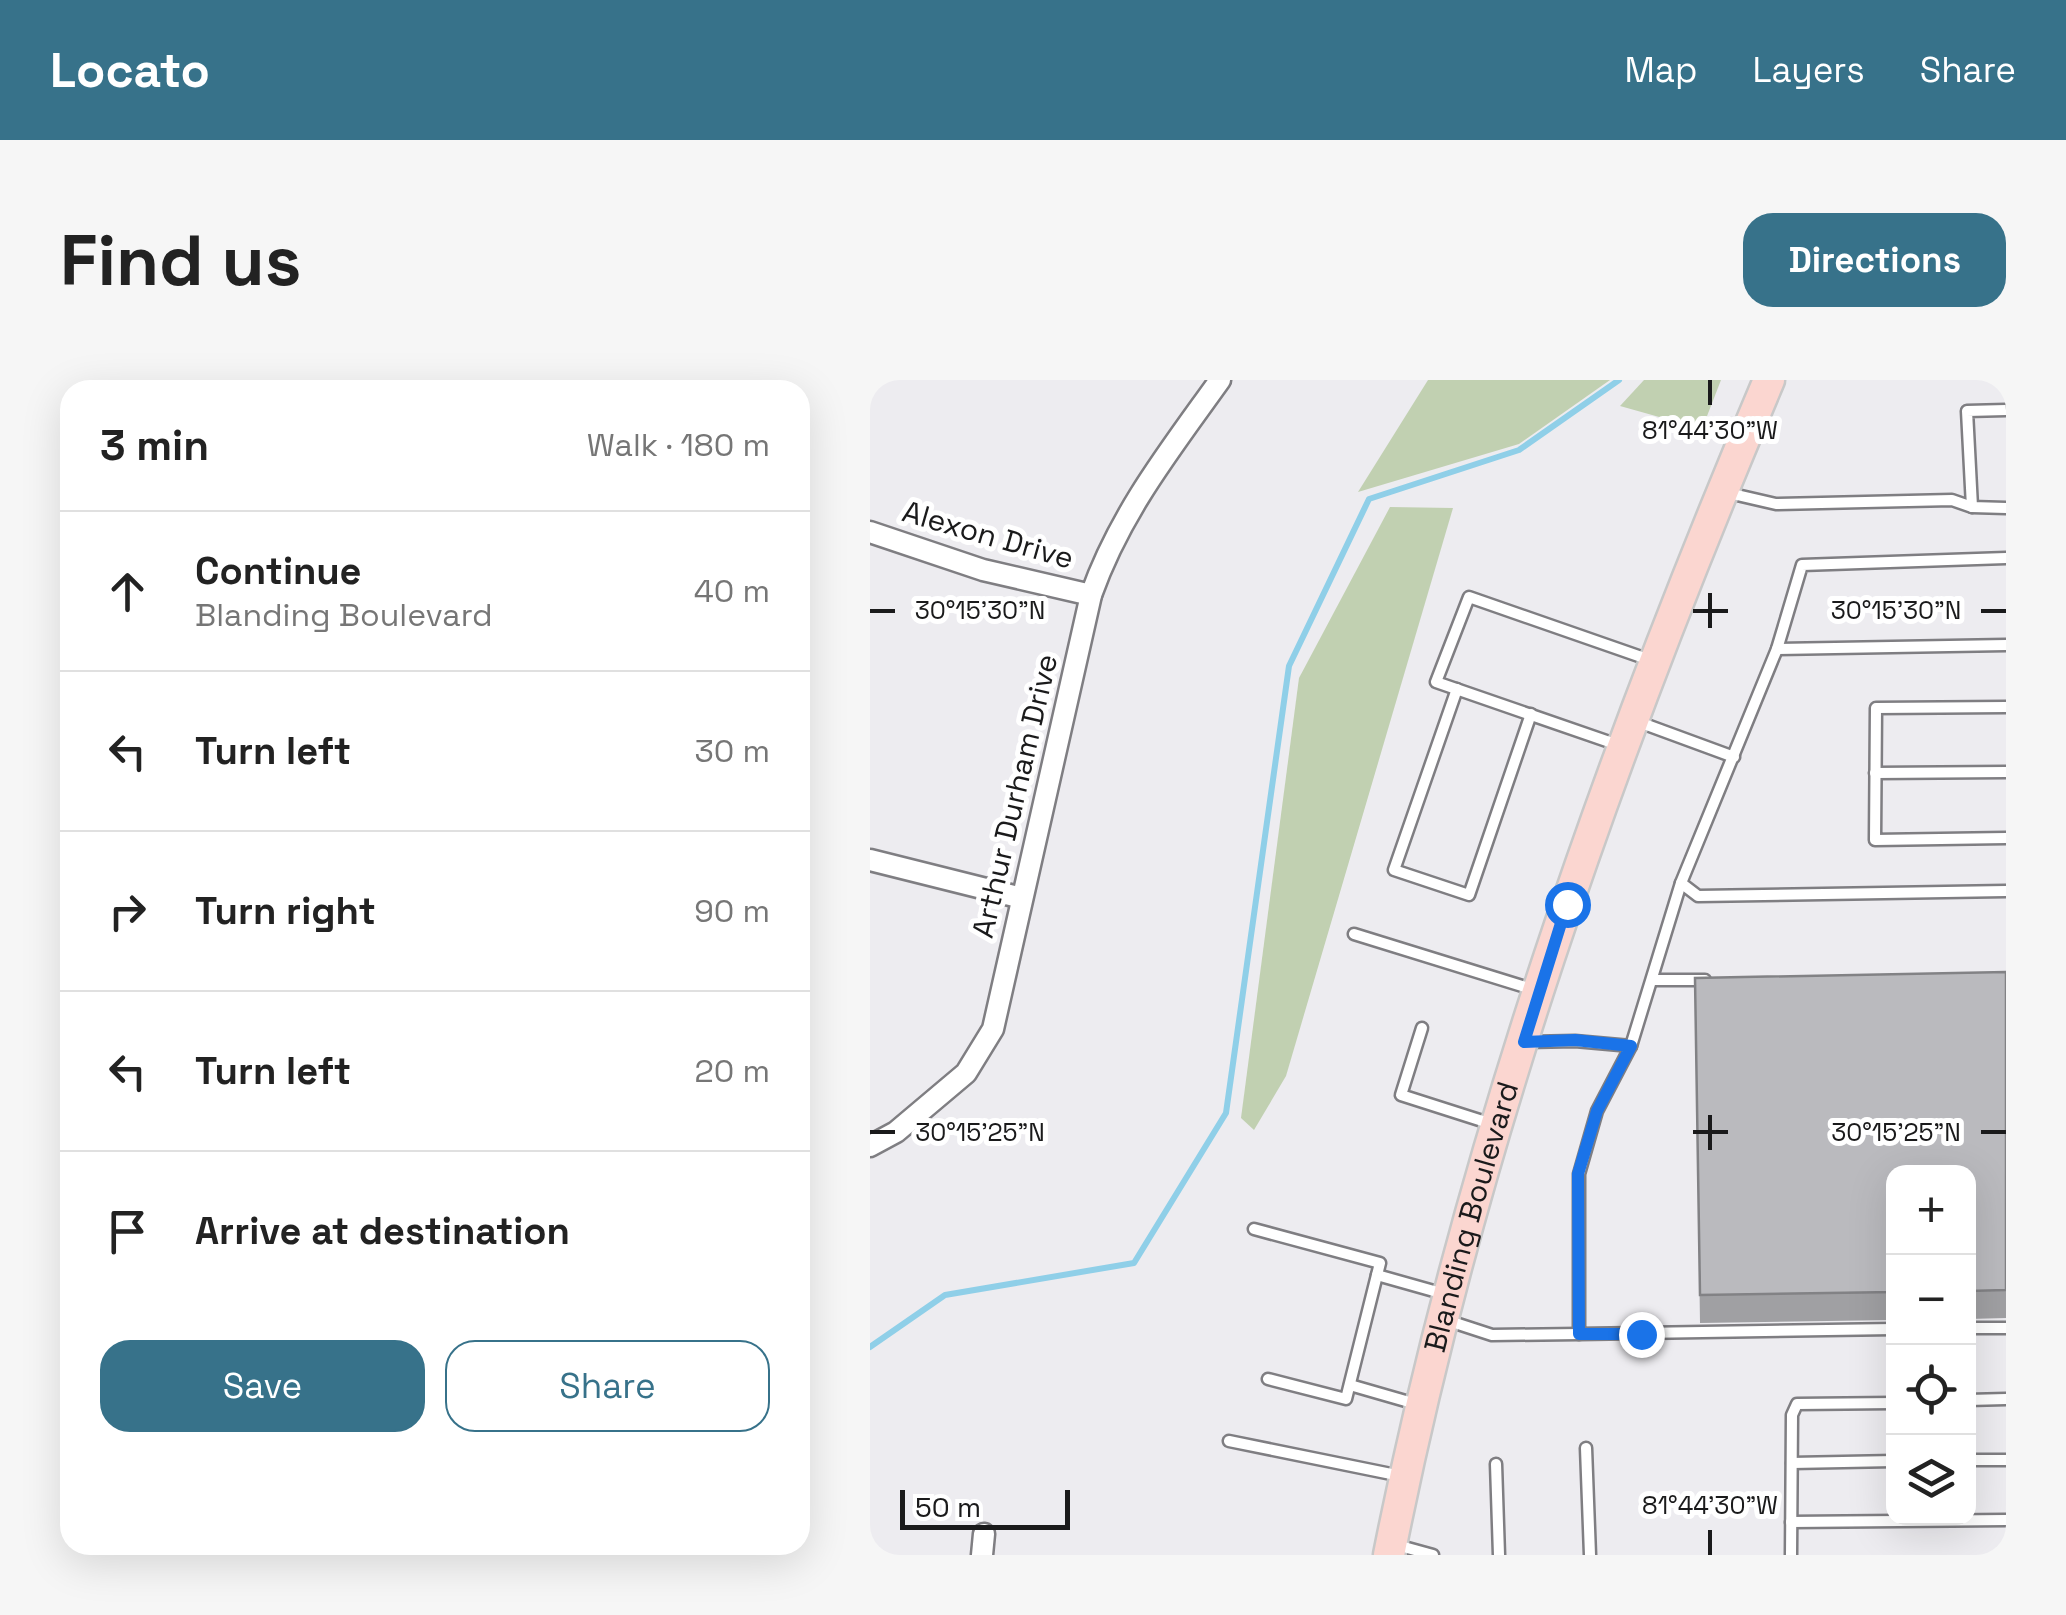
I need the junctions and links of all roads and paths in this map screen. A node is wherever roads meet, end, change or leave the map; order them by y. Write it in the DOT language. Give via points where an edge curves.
graph roads {
  1 [pos="1220,380"];
  2 [pos="1769,380"];
  3 [pos="2006,410"];
  4 [pos="1723,492"];
  5 [pos="1972,507"];
  6 [pos="2006,508"];
  7 [pos="870,532"];
  8 [pos="2006,558"];
  9 [pos="1091,595"];
  10 [pos="2006,645"];
  11 [pos="1777,649"];
  12 [pos="1656,662"];
  13 [pos="1457,689"];
  14 [pos="2006,706"];
  15 [pos="1530,714"];
  16 [pos="1627,733"];
  17 [pos="1734,756"];
  18 [pos="2006,772"];
  19 [pos="1875,773"];
  20 [pos="2006,838"];
  21 [pos="870,860"];
  22 [pos="1681,883"];
  23 [pos="2006,891"];
  24 [pos="1022,898"];
  25 [pos="1354,934"];
  26 [pos="1652,980"];
  27 [pos="1711,980"];
  28 [pos="1540,991"];
  29 [pos="1422,1028"];
  30 [pos="1524,1042"];
  31 [pos="1631,1046"];
  32 [pos="1498,1126"];
  33 [pos="870,1146"];
  34 [pos="1254,1229"];
  35 [pos="1377,1275"];
  36 [pos="1448,1308"];
  37 [pos="1976,1328"];
  38 [pos="2006,1328"];
  39 [pos="1886,1330"];
  40 [pos="1579,1334"];
  41 [pos="1268,1379"];
  42 [pos="1350,1385"];
  43 [pos="2006,1399"];
  44 [pos="1976,1400"];
  45 [pos="1886,1403"];
  46 [pos="1423,1406"];
  47 [pos="1229,1441"];
  48 [pos="1586,1448"];
  49 [pos="1976,1460"];
  50 [pos="2006,1460"];
  51 [pos="1886,1461"];
  52 [pos="1792,1463"];
  53 [pos="1496,1464"];
  54 [pos="1407,1478"];
  55 [pos="2006,1520"];
  56 [pos="1791,1522"];
  57 [pos="1391,1549"];
  58 [pos="1434,1555"];
  59 [pos="1498,1555"];
  60 [pos="1590,1555"];
  61 [pos="1791,1555"];
  1 -- 9 [label="street, Arthur Durham Drive" via="1131,505"];
  2 -- 4 [label="main road, Blanding Boulevard"];
  3 -- 5 [label="lane" via="1968,411"];
  4 -- 5 [label="lane" via="1776,504 1952,500"];
  4 -- 12 [label="main road, Blanding Boulevard"];
  5 -- 6 [label="lane"];
  7 -- 9 [label="street, Alexon Drive" via="982,570"];
  8 -- 11 [label="lane" via="1802,565"];
  9 -- 24 [label="street, Arthur Durham Drive"];
  10 -- 11 [label="lane"];
  11 -- 17 [label="lane"];
  12 -- 13 [label="lane" via="1469,597 1436,682"];
  12 -- 16 [label="main road, Blanding Boulevard"];
  13 -- 15 [label="lane"];
  13 -- 15 [label="lane" via="1394,870 1469,895"];
  14 -- 19 [label="lane" via="1876,708"];
  15 -- 16 [label="lane"];
  16 -- 17 [label="lane"];
  16 -- 28 [label="main road, Blanding Boulevard"];
  17 -- 22 [label="lane"];
  18 -- 19 [label="lane"];
  19 -- 20 [label="lane" via="1875,840"];
  21 -- 24 [label="street"];
  22 -- 23 [label="lane" via="1698,896"];
  22 -- 26 [label="lane"];
  24 -- 33 [label="street, Arthur Durham Drive" via="993,1029 966,1073"];
  25 -- 28 [label="lane"];
  26 -- 27 [label="lane"];
  26 -- 31 [label="lane"];
  28 -- 30 [label="main road, Blanding Boulevard"];
  29 -- 32 [label="lane" via="1401,1096"];
  30 -- 31 [label="lane"];
  30 -- 32 [label="main road, Blanding Boulevard"];
  31 -- 40 [label="lane" via="1597,1111 1578,1174"];
  32 -- 36 [label="main road, Blanding Boulevard"];
  34 -- 35 [label="lane" via="1380,1263"];
  35 -- 36 [label="lane"];
  35 -- 42 [label="lane"];
  36 -- 40 [label="lane" via="1492,1335"];
  36 -- 46 [label="main road, Blanding Boulevard"];
  37 -- 38 [label="lane"];
  39 -- 40 [label="lane"];
  41 -- 42 [label="lane" via="1346,1399"];
  42 -- 46 [label="lane"];
  43 -- 44 [label="lane"];
  45 -- 52 [label="lane" via="1798,1404"];
  46 -- 54 [label="main road, Blanding Boulevard"];
  47 -- 54 [label="lane"];
  48 -- 60 [label="lane"];
  49 -- 50 [label="lane"];
  51 -- 52 [label="lane"];
  52 -- 56 [label="lane"];
  53 -- 59 [label="lane"];
  54 -- 57 [label="main road, Blanding Boulevard"];
  55 -- 56 [label="lane"];
  56 -- 61 [label="lane"];
  57 -- 58 [label="lane"];
}
